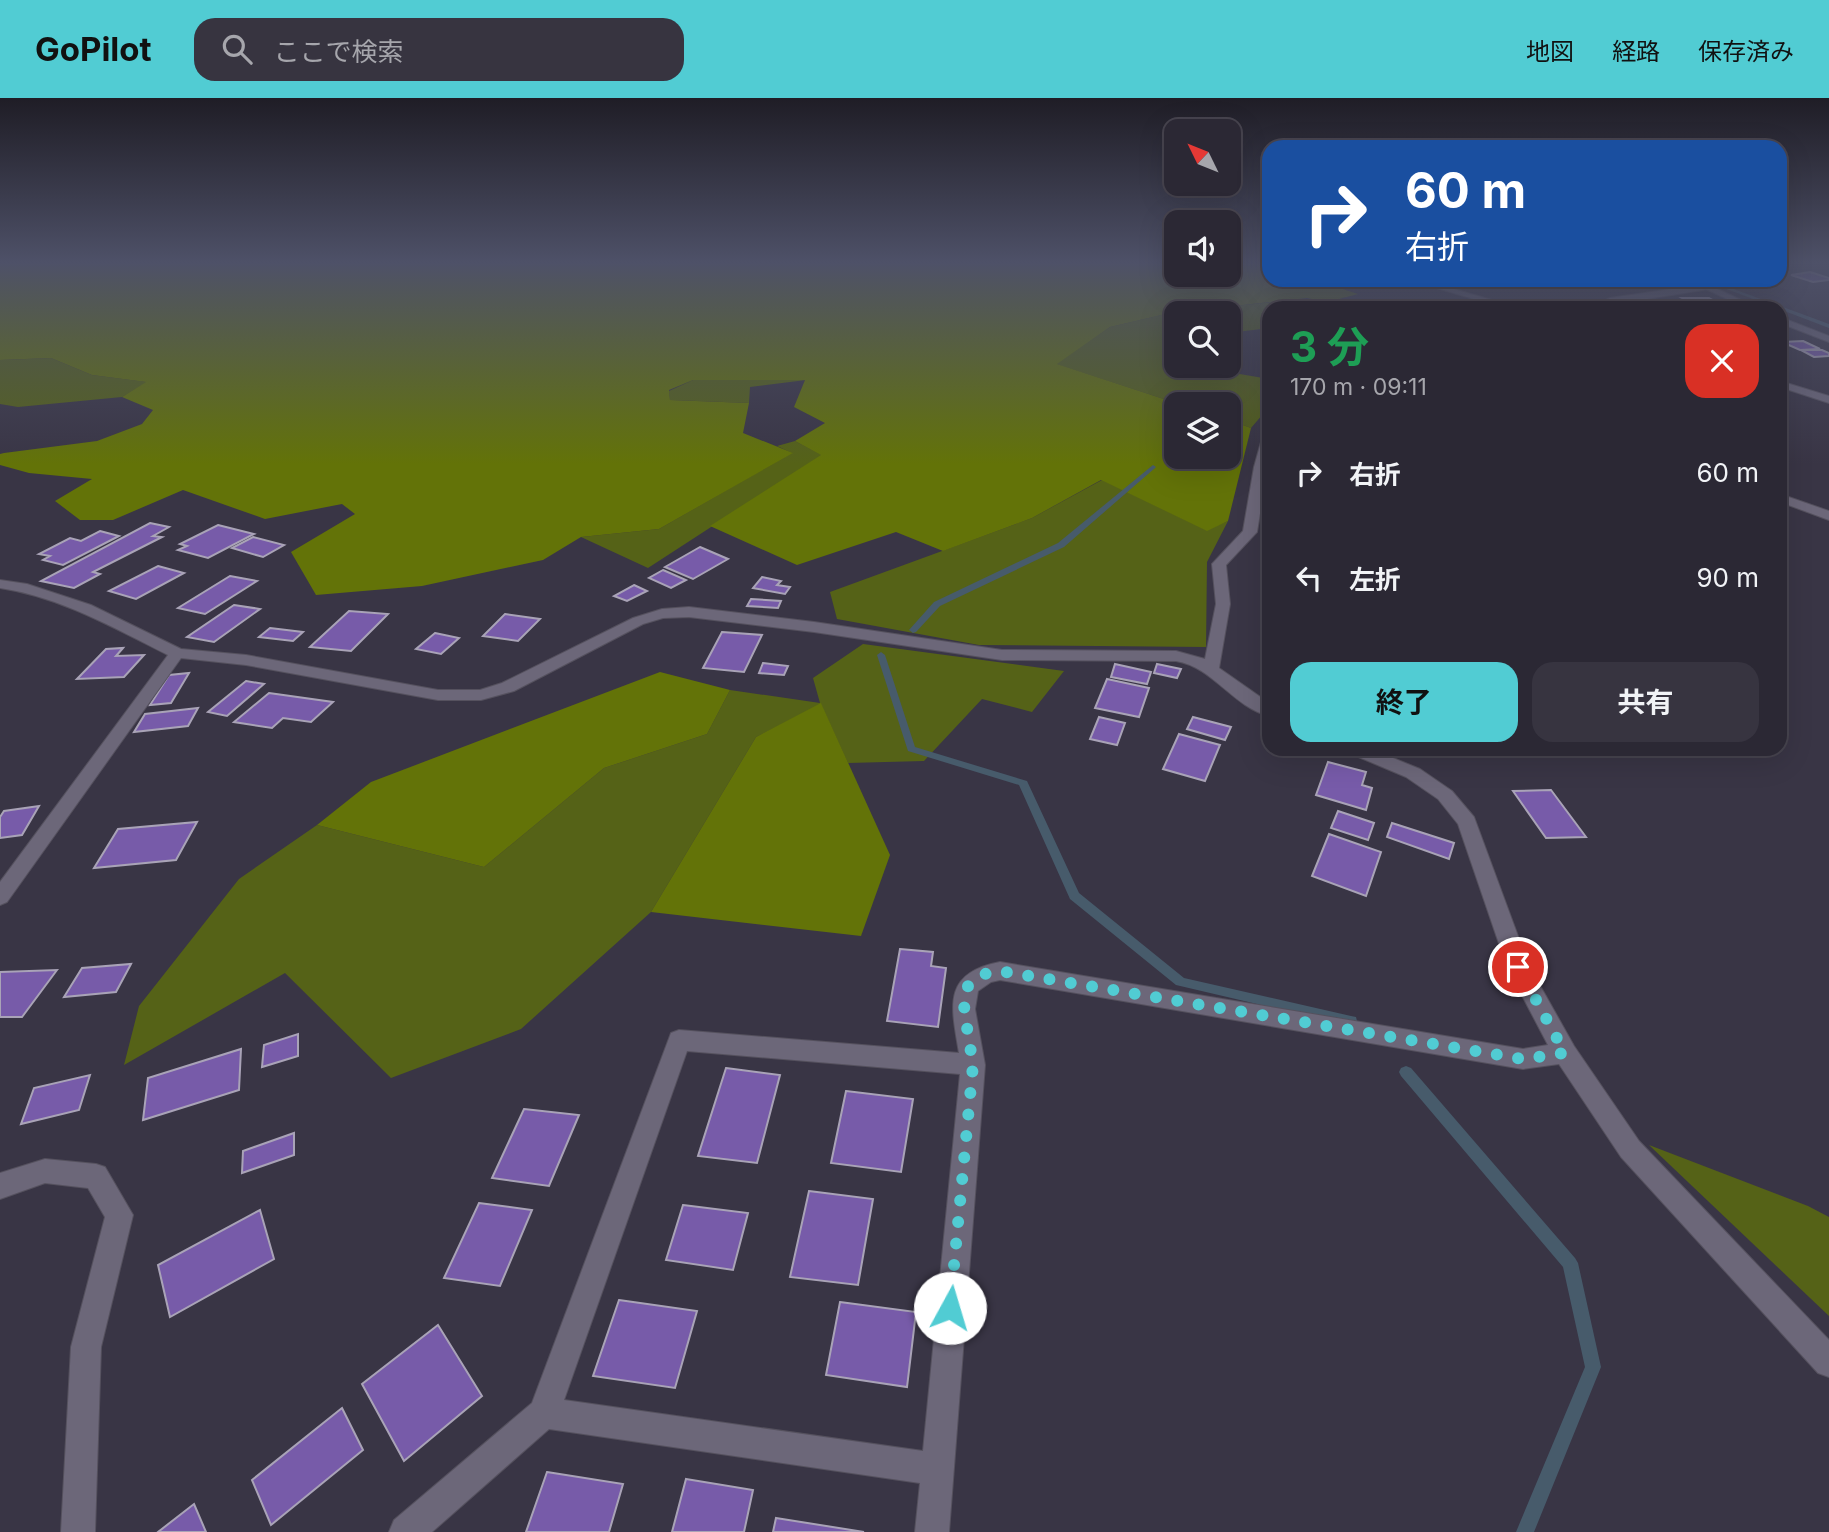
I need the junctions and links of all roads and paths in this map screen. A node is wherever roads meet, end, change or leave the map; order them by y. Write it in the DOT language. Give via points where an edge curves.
graph roads {
  1 [pos="1806,330"];
  2 [pos="1829,339"];
  3 [pos="1787,386"];
  4 [pos="1829,400"];
  5 [pos="1262,463"];
  6 [pos="1787,501"];
  7 [pos="1829,516"];
  8 [pos="0,584"];
  9 [pos="177,653"];
  10 [pos="1211,667"];
  11 [pos="1262,706"];
  12 [pos="1372,756"];
  13 [pos="0,897"];
  14 [pos="1565,1053"];
  15 [pos="973,1065"];
  16 [pos="0,1186"];
  17 [pos="1829,1362"];
  18 [pos="544,1413"];
  19 [pos="935,1469"];
  20 [pos="78,1532"];
  21 [pos="405,1532"];
  22 [pos="932,1532"];
  1 -- 2 [label="main road"];
  3 -- 4 [label="street"];
  5 -- 10 [label="street" via="1250,532 1219,565 1223,604"];
  6 -- 7 [label="street"];
  8 -- 9 [label="street" via="86,608"];
  9 -- 10 [label="street" via="246,660 438,695 481,695 508,687 638,621 689,612 1002,655 1177,656"];
  9 -- 13 [label="street"];
  10 -- 11 [label="street"];
  12 -- 14 [label="street" via="1413,773 1445,795 1467,822 1518,967"];
  14 -- 15 [label="street" via="1523,1059 1000,971 985,974 968,986 964,1009"];
  14 -- 17 [label="street" via="1630,1149"];
  15 -- 18 [label="street" via="679,1040"];
  15 -- 19 [label="street"];
  16 -- 20 [label="street" via="45,1171 96,1176 119,1215 86,1347"];
  18 -- 19 [label="street"];
  18 -- 21 [label="street"];
  19 -- 22 [label="street"];
}
